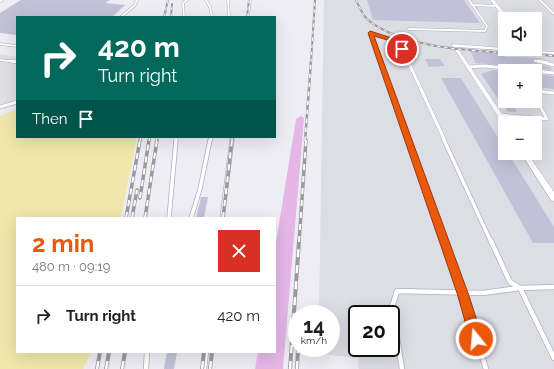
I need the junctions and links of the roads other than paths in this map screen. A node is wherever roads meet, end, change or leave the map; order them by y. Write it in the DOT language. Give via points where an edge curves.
graph roads {
  1 [pos="137,0"];
  2 [pos="187,0"];
  3 [pos="206,0"];
  4 [pos="228,0"];
  5 [pos="250,0"];
  6 [pos="469,0"];
  7 [pos="492,0"];
  8 [pos="540,0"];
  9 [pos="472,5"];
  10 [pos="497,6"];
  11 [pos="502,12"];
  12 [pos="553,13"];
  13 [pos="122,16"];
  14 [pos="184,16"];
  15 [pos="212,16"];
  16 [pos="229,16"];
  17 [pos="248,16"];
  18 [pos="409,30"];
  19 [pos="0,44"];
  20 [pos="16,46"];
  21 [pos="498,48"];
  22 [pos="542,51"];
  23 [pos="554,53"];
  24 [pos="0,60"];
  25 [pos="535,61"];
  26 [pos="16,62"];
  27 [pos="554,66"];
  28 [pos="468,67"];
  29 [pos="554,73"];
  30 [pos="542,92"];
  31 [pos="554,93"];
  32 [pos="16,102"];
  33 [pos="0,107"];
  34 [pos="541,108"];
  35 [pos="500,115"];
  36 [pos="176,138"];
  37 [pos="211,138"];
  38 [pos="232,138"];
  39 [pos="529,160"];
  40 [pos="554,198"];
  41 [pos="170,217"];
  42 [pos="191,217"];
  43 [pos="222,217"];
  44 [pos="520,288"];
  45 [pos="554,288"];
  46 [pos="463,293"];
  47 [pos="147,353"];
  48 [pos="206,353"];
  49 [pos="553,353"];
  50 [pos="554,358"];
  51 [pos="146,369"];
  52 [pos="204,369"];
  53 [pos="402,369"];
  54 [pos="486,369"];
  1 -- 13 [label="lane"];
  2 -- 14 [label="lane" via="183,3"];
  3 -- 15 [label="lane"];
  4 -- 16 [label="lane"];
  5 -- 17 [label="lane"];
  6 -- 9 [label="lane"];
  7 -- 10 [label="street"];
  8 -- 12 [label="lane"];
  9 -- 10 [label="lane"];
  9 -- 18 [label="lane" via="487,26 485,31"];
  10 -- 11 [label="street"];
  19 -- 20 [label="lane"];
  21 -- 28 [label="street" via="454,45"];
  22 -- 23 [label="street"];
  24 -- 26 [label="lane"];
  25 -- 27 [label="lane"];
  28 -- 29 [label="lane" via="485,66"];
  28 -- 35 [label="street"];
  30 -- 31 [label="lane"];
  32 -- 33 [label="lane"];
  34 -- 35 [label="lane" via="547,119"];
  36 -- 41 [label="lane"];
  37 -- 42 [label="lane"];
  38 -- 43 [label="lane"];
  39 -- 40 [label="street"];
  44 -- 45 [label="lane"];
  44 -- 46 [label="lane" via="483,294"];
  44 -- 46 [label="lane" via="510,282 402,49 393,40 370,33"];
  44 -- 49 [label="lane"];
  46 -- 53 [label="lane" via="397,291 392,307"];
  46 -- 54 [label="lane"];
  47 -- 51 [label="lane"];
  48 -- 52 [label="lane"];
  49 -- 50 [label="lane"];
}
